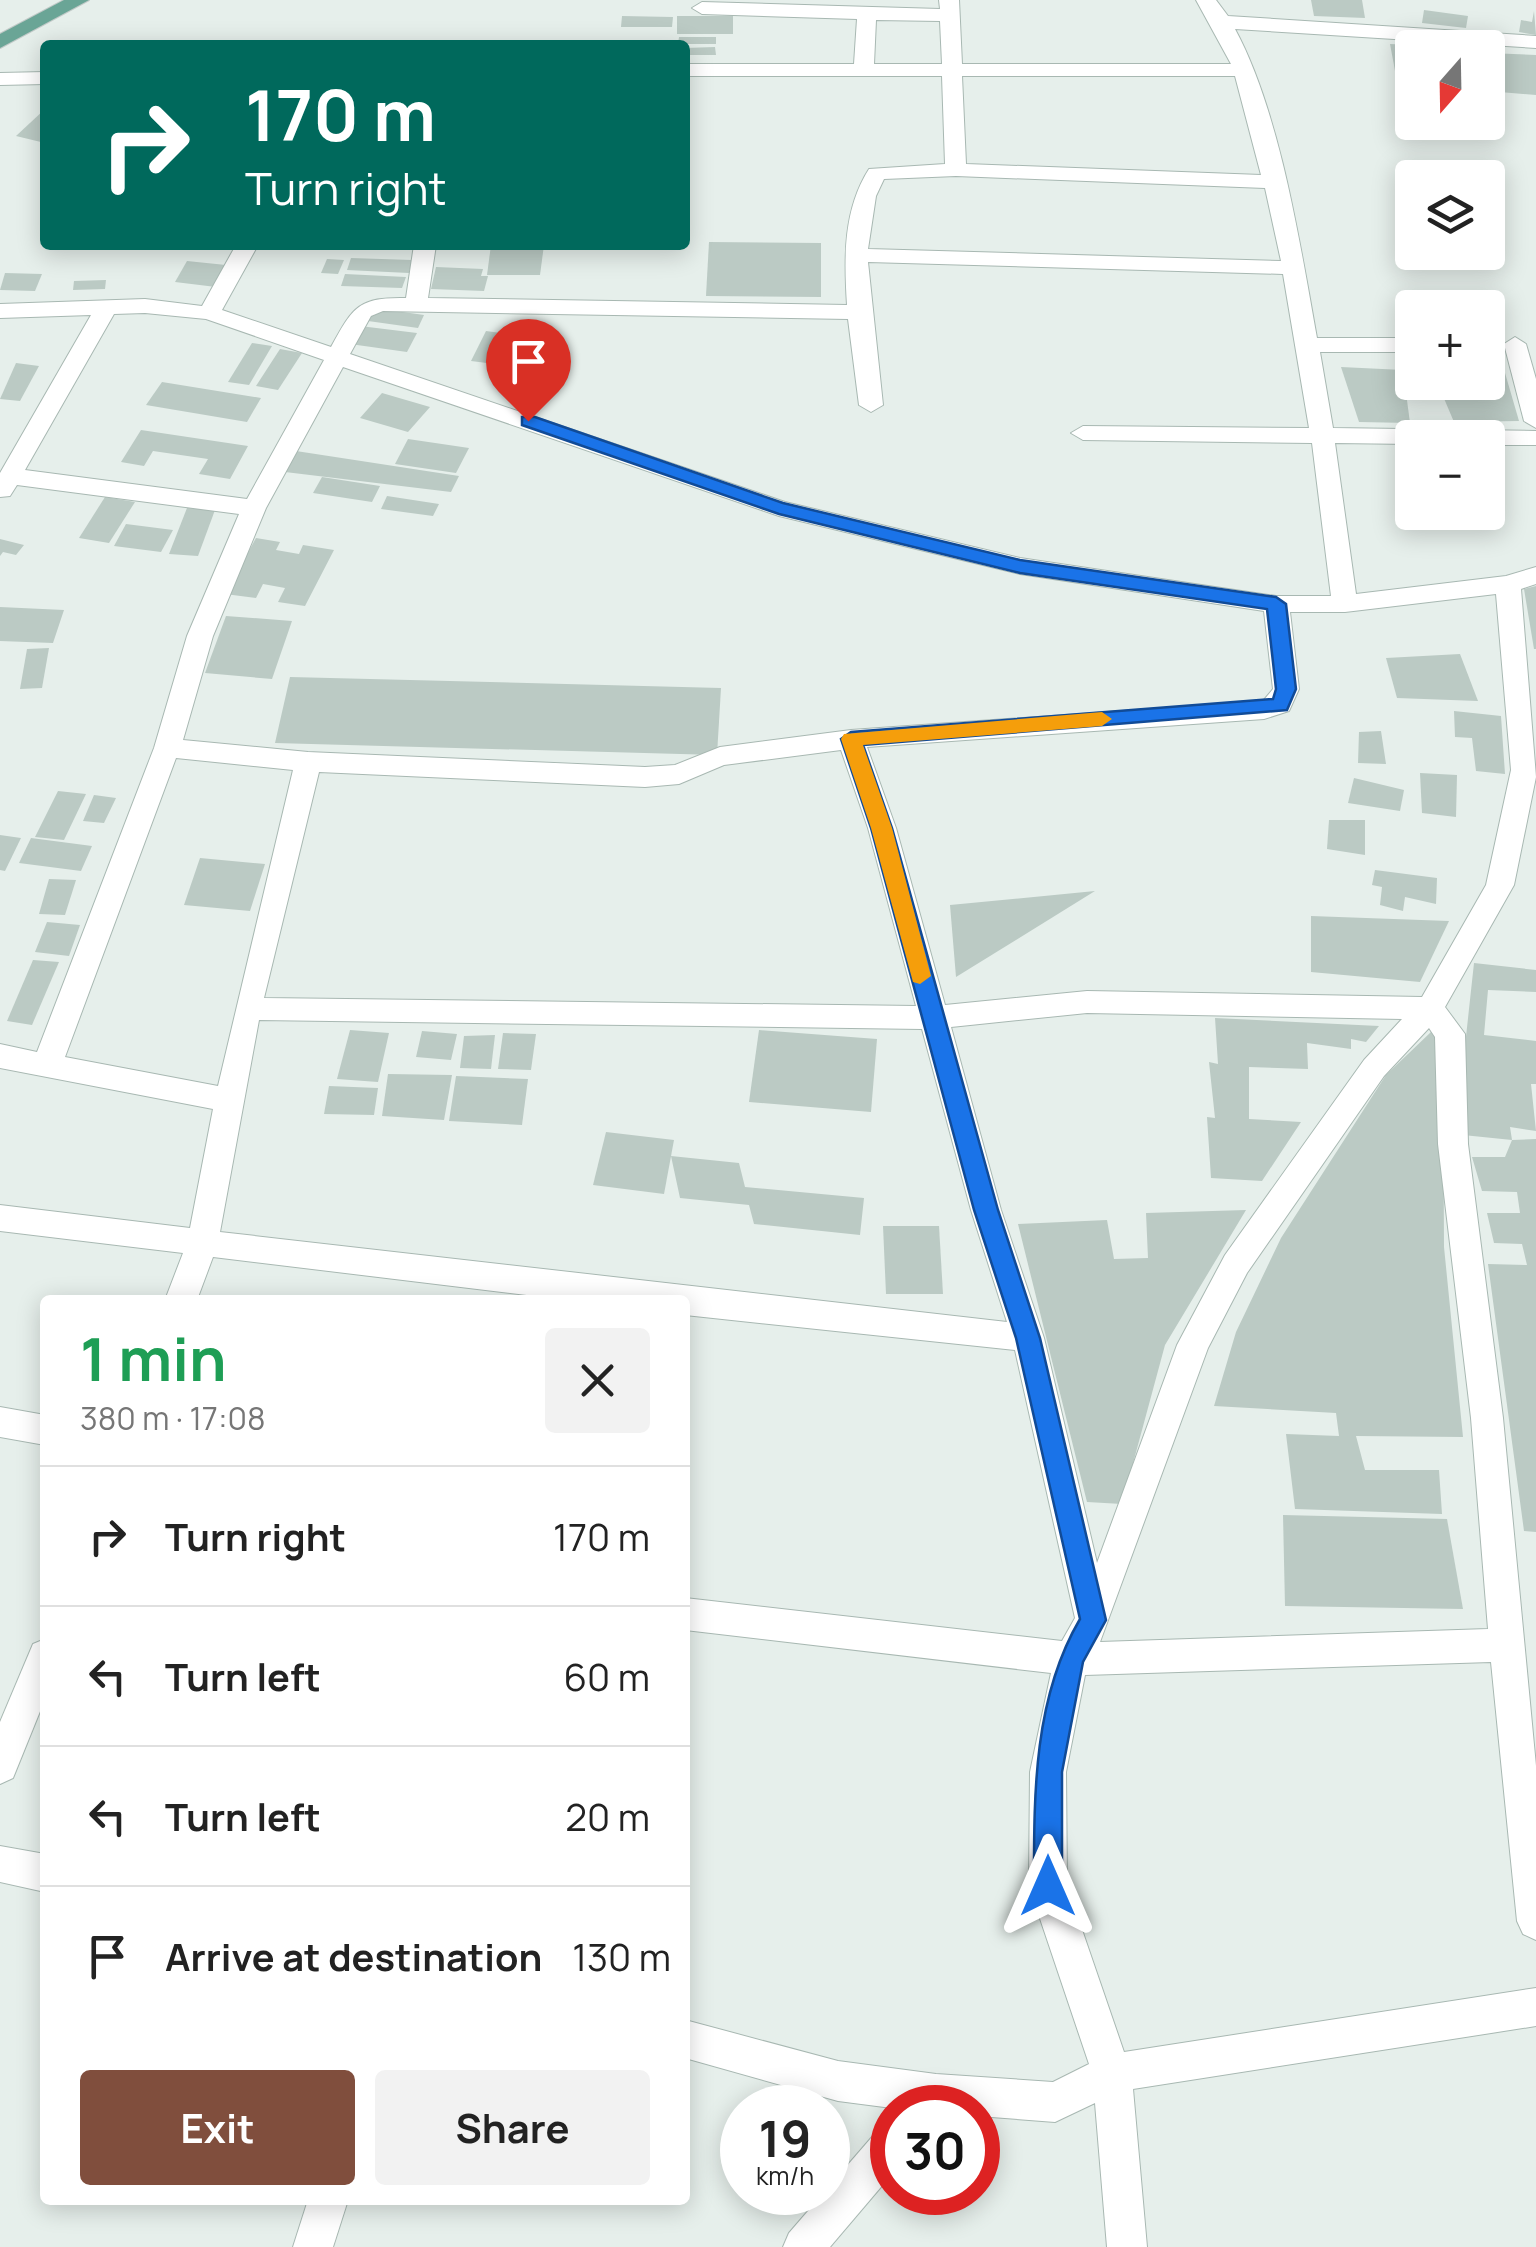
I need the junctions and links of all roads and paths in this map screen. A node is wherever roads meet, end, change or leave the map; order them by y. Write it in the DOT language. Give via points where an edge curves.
graph roads {
  1 [pos="80,0"];
  2 [pos="1206,0"];
  3 [pos="766,5"];
  4 [pos="702,8"];
  5 [pos="949,8"];
  6 [pos="867,14"];
  7 [pos="1225,22"];
  8 [pos="0,42"];
  9 [pos="1536,42"];
  10 [pos="951,69"];
  11 [pos="690,70"];
  12 [pos="864,70"];
  13 [pos="1244,70"];
  14 [pos="40,78"];
  15 [pos="0,79"];
  16 [pos="956,170"];
  17 [pos="1274,182"];
  18 [pos="243,250"];
  19 [pos="424,250"];
  20 [pos="856,255"];
  21 [pos="1292,268"];
  22 [pos="416,305"];
  23 [pos="106,308"];
  24 [pos="0,311"];
  25 [pos="859,312"];
  26 [pos="209,314"];
  27 [pos="1395,344"];
  28 [pos="1526,344"];
  29 [pos="1308,345"];
  30 [pos="338,354"];
  31 [pos="871,405"];
  32 [pos="1536,420"];
  33 [pos="1083,433"];
  34 [pos="1321,435"];
  35 [pos="1536,438"];
  36 [pos="5,484"];
  37 [pos="254,508"];
  38 [pos="1522,580"];
  39 [pos="1276,604"];
  40 [pos="1345,604"];
  41 [pos="851,739"];
  42 [pos="167,748"];
  43 [pos="308,762"];
  44 [pos="1530,770"];
  45 [pos="1430,1008"];
  46 [pos="247,1009"];
  47 [pos="931,1018"];
  48 [pos="0,1056"];
  49 [pos="48,1065"];
  50 [pos="229,1100"];
  51 [pos="0,1218"];
  52 [pos="203,1241"];
  53 [pos="183,1295"];
  54 [pos="641,1295"];
  55 [pos="690,1301"];
  56 [pos="1028,1338"];
  57 [pos="0,1422"];
  58 [pos="40,1429"];
  59 [pos="690,1615"];
  60 [pos="1093,1620"];
  61 [pos="1507,1645"];
  62 [pos="1071,1659"];
  63 [pos="40,1668"];
  64 [pos="0,1766"];
  65 [pos="0,1864"];
  66 [pos="40,1872"];
  67 [pos="1536,1920"];
  68 [pos="1536,2007"];
  69 [pos="690,2040"];
  70 [pos="1112,2073"];
  71 [pos="870,2088"];
  72 [pos="1000,2102"];
  73 [pos="870,2170"];
  74 [pos="326,2205"];
  75 [pos="313,2247"];
  76 [pos="804,2247"];
  77 [pos="1127,2247"];
  1 -- 8 [label="main road"];
  2 -- 7 [label="street"];
  3 -- 4 [label="street"];
  3 -- 6 [label="street"];
  5 -- 6 [label="street"];
  5 -- 10 [label="street"];
  6 -- 12 [label="street"];
  7 -- 9 [label="street"];
  7 -- 13 [label="street"];
  10 -- 12 [label="street"];
  10 -- 13 [label="street"];
  10 -- 16 [label="street"];
  11 -- 12 [label="street"];
  13 -- 17 [label="street"];
  14 -- 15 [label="street"];
  16 -- 17 [label="street"];
  16 -- 20 [label="street" via="876,174"];
  17 -- 21 [label="street"];
  18 -- 26 [label="street"];
  19 -- 22 [label="street"];
  20 -- 21 [label="street"];
  20 -- 25 [label="street"];
  21 -- 29 [label="street"];
  22 -- 25 [label="street"];
  22 -- 30 [label="street" via="368,307"];
  23 -- 24 [label="street"];
  23 -- 26 [label="street"];
  23 -- 36 [label="street"];
  25 -- 31 [label="street"];
  26 -- 30 [label="street"];
  27 -- 29 [label="street"];
  28 -- 32 [label="street"];
  29 -- 34 [label="street"];
  30 -- 37 [label="street"];
  30 -- 39 [label="street" via="779,508 1020,566"];
  33 -- 34 [label="street"];
  34 -- 35 [label="street"];
  34 -- 40 [label="street"];
  36 -- 37 [label="street"];
  37 -- 42 [label="street" via="200,636"];
  38 -- 40 [label="street"];
  38 -- 44 [label="street"];
  39 -- 40 [label="street"];
  39 -- 41 [label="street" via="1286,689 1280,705"];
  41 -- 43 [label="street" via="720,756 679,774 645,776"];
  41 -- 47 [label="street" via="882,828"];
  42 -- 43 [label="street"];
  42 -- 49 [label="street"];
  43 -- 46 [label="street"];
  44 -- 45 [label="street" via="1500,885"];
  45 -- 47 [label="street" via="1087,1002"];
  45 -- 60 [label="street" via="1374,1068 1236,1264 1193,1344"];
  45 -- 61 [label="street" via="1450,1034 1453,1144"];
  46 -- 47 [label="street"];
  46 -- 50 [label="street"];
  47 -- 56 [label="street"];
  48 -- 49 [label="street"];
  49 -- 50 [label="street"];
  50 -- 52 [label="street"];
  51 -- 52 [label="street"];
  52 -- 53 [label="street"];
  52 -- 54 [label="street"];
  55 -- 56 [label="street"];
  56 -- 60 [label="street"];
  57 -- 58 [label="street"];
  59 -- 62 [label="street"];
  60 -- 62 [label="street"];
  61 -- 62 [label="street"];
  61 -- 67 [label="street"];
  62 -- 70 [label="street" via="1048,1772 1048,1886"];
  63 -- 64 [label="street"];
  65 -- 66 [label="street"];
  68 -- 70 [label="street"];
  69 -- 71 [label="street"];
  70 -- 72 [label="street" via="1054,2102"];
  70 -- 77 [label="street"];
  73 -- 76 [label="street"];
  74 -- 75 [label="street"];
}
